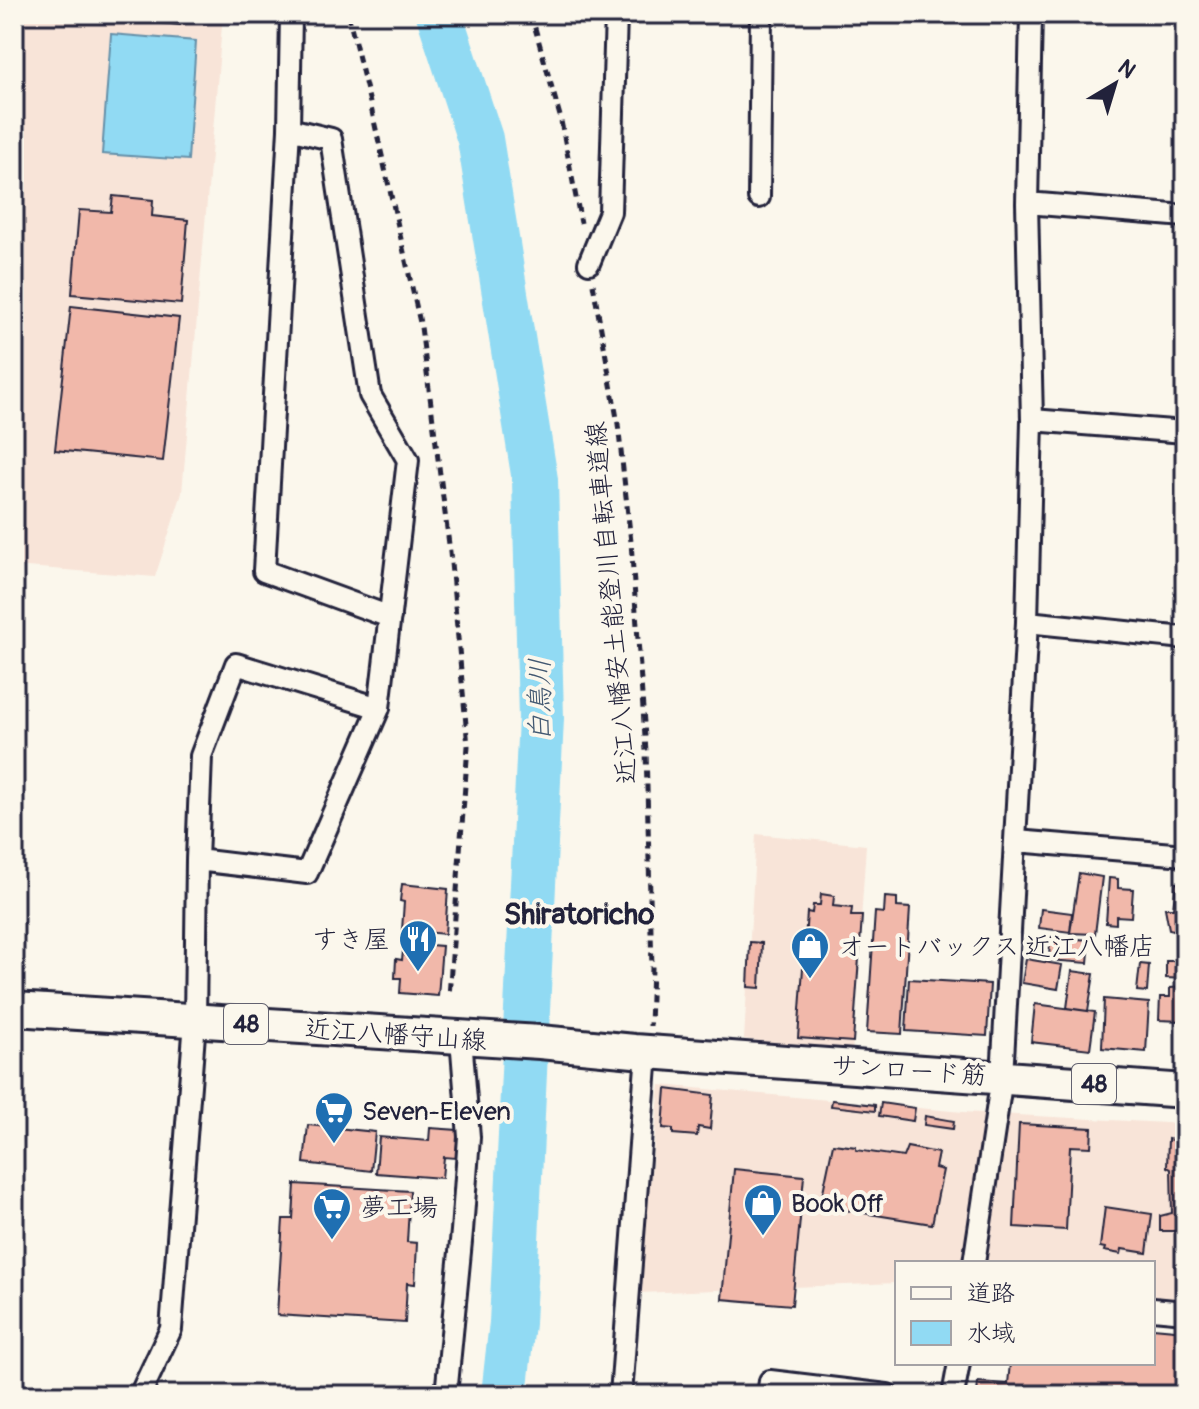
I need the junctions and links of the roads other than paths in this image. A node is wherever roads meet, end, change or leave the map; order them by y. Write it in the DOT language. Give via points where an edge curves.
graph roads {
  1 [pos="291,14"];
  2 [pos="616,14"];
  3 [pos="761,14"];
  4 [pos="1031,14"];
  5 [pos="289,129"];
  6 [pos="759,197"];
  7 [pos="1027,203"];
  8 [pos="1185,216"];
  9 [pos="589,263"];
  10 [pos="1032,420"];
  11 [pos="1185,432"];
  12 [pos="390,617"];
  13 [pos="1027,622"];
  14 [pos="1185,638"];
  15 [pos="379,708"];
  16 [pos="1016,841"];
  17 [pos="1185,855"];
  18 [pos="197,860"];
  19 [pos="14,1009"];
  20 [pos="195,1021"];
  21 [pos="469,1039"];
  22 [pos="645,1052"];
  23 [pos="1002,1077"];
  24 [pos="1185,1091"];
  25 [pos="974,1261"];
  26 [pos="1155,1309"];
  27 [pos="1185,1312"];
  28 [pos="959,1365"];
  29 [pos="140,1395"];
  30 [pos="446,1395"];
  31 [pos="621,1395"];
  32 [pos="768,1395"];
  33 [pos="887,1395"];
  34 [pos="953,1395"];
  1 -- 5 [label="street"];
  2 -- 9 [label="street" via="610,212"];
  3 -- 6 [label="street"];
  4 -- 7 [label="street"];
  5 -- 12 [label="street" via="331,139 370,395 408,460"];
  5 -- 12 [label="street" via="264,571"];
  7 -- 8 [label="street"];
  7 -- 10 [label="street"];
  10 -- 11 [label="street"];
  10 -- 13 [label="street"];
  12 -- 15 [label="street"];
  13 -- 14 [label="street"];
  13 -- 16 [label="street"];
  15 -- 18 [label="street" via="307,873"];
  15 -- 18 [label="street" via="236,664 201,756"];
  16 -- 17 [label="street"];
  16 -- 23 [label="street"];
  18 -- 20 [label="street"];
  19 -- 20 [label="main road, 近江八幡守山線 / 48"];
  20 -- 21 [label="main road, 近江八幡守山線 / 48"];
  20 -- 29 [label="street" via="171,1329"];
  21 -- 22 [label="main road, 近江八幡守山線 / 48"];
  21 -- 30 [label="street" via="469,1137"];
  22 -- 23 [label="main road, サンロード筋 / 48"];
  22 -- 31 [label="street"];
  23 -- 24 [label="main road, サンロード筋 / 48"];
  23 -- 25 [label="street"];
  26 -- 27 [label="street"];
  28 -- 34 [label="street"];
  32 -- 33 [label="street" via="770,1381"];
}
